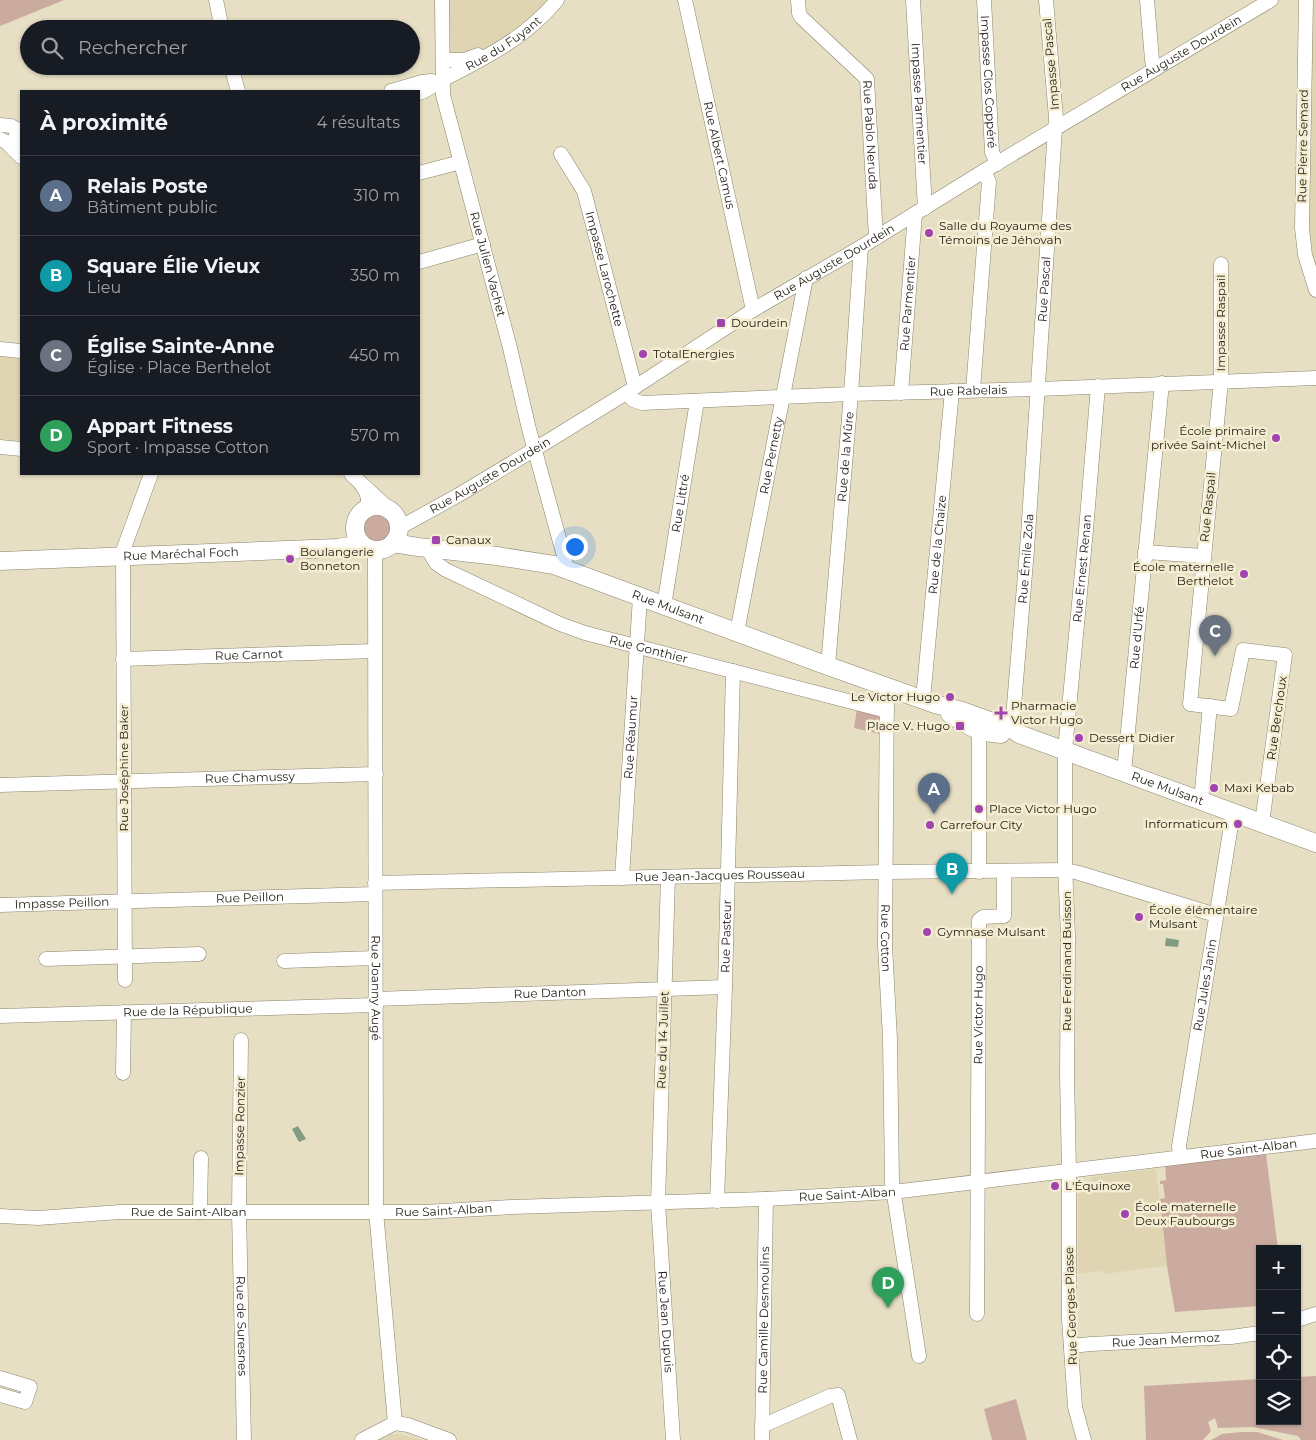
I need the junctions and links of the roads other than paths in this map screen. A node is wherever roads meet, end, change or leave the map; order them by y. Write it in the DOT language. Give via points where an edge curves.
graph roads {
  1 [pos="216,0"];
  2 [pos="442,0"];
  3 [pos="557,0"];
  4 [pos="685,0"];
  5 [pos="798,0"];
  6 [pos="913,0"];
  7 [pos="984,0"];
  8 [pos="1046,0"];
  9 [pos="1148,0"];
  10 [pos="1271,0"];
  11 [pos="1306,0"];
  12 [pos="220,20"];
  13 [pos="519,36"];
  14 [pos="443,60"];
  15 [pos="1154,69"];
  16 [pos="234,75"];
  17 [pos="443,79"];
  18 [pos="238,90"];
  19 [pos="394,90"];
  20 [pos="420,93"];
  21 [pos="1056,129"];
  22 [pos="0,135"];
  23 [pos="16,135"];
  24 [pos="0,139"];
  25 [pos="561,154"];
  26 [pos="461,162"];
  27 [pos="997,164"];
  28 [pos="984,171"];
  29 [pos="420,173"];
  30 [pos="920,211"];
  31 [pos="876,238"];
  32 [pos="483,244"];
  33 [pos="861,246"];
  34 [pos="420,262"];
  35 [pos="1221,264"];
  36 [pos="806,278"];
  37 [pos="1316,290"];
  38 [pos="753,310"];
  39 [pos="0,349"];
  40 [pos="20,351"];
  41 [pos="1316,378"];
  42 [pos="1221,381"];
  43 [pos="1162,383"];
  44 [pos="1098,386"];
  45 [pos="1039,388"];
  46 [pos="631,390"];
  47 [pos="973,390"];
  48 [pos="952,391"];
  49 [pos="901,392"];
  50 [pos="851,394"];
  51 [pos="784,398"];
  52 [pos="697,401"];
  53 [pos="0,447"];
  54 [pos="535,448"];
  55 [pos="20,449"];
  56 [pos="151,475"];
  57 [pos="354,476"];
  58 [pos="367,509"];
  59 [pos="390,510"];
  60 [pos="396,535"];
  61 [pos="369,547"];
  62 [pos="428,548"];
  63 [pos="1146,552"];
  64 [pos="123,556"];
  65 [pos="1203,556"];
  66 [pos="0,561"];
  67 [pos="565,569"];
  68 [pos="640,597"];
  69 [pos="664,606"];
  70 [pos="737,632"];
  71 [pos="636,646"];
  72 [pos="375,650"];
  73 [pos="123,659"];
  74 [pos="828,666"];
  75 [pos="733,672"];
  76 [pos="887,686"];
  77 [pos="929,702"];
  78 [pos="1210,706"];
  79 [pos="887,711"];
  80 [pos="980,726"];
  81 [pos="1016,732"];
  82 [pos="1065,750"];
  83 [pos="1124,772"];
  84 [pos="376,774"];
  85 [pos="124,782"];
  86 [pos="0,785"];
  87 [pos="1201,801"];
  88 [pos="1233,813"];
  89 [pos="1262,823"];
  90 [pos="1316,843"];
  91 [pos="1066,870"];
  92 [pos="1004,871"];
  93 [pos="886,872"];
  94 [pos="979,872"];
  95 [pos="728,876"];
  96 [pos="668,877"];
  97 [pos="622,878"];
  98 [pos="375,888"];
  99 [pos="124,901"];
  100 [pos="0,905"];
  101 [pos="1216,915"];
  102 [pos="199,954"];
  103 [pos="125,956"];
  104 [pos="375,958"];
  105 [pos="46,959"];
  106 [pos="284,961"];
  107 [pos="125,980"];
  108 [pos="725,987"];
  109 [pos="665,989"];
  110 [pos="376,1002"];
  111 [pos="124,1012"];
  112 [pos="0,1016"];
  113 [pos="241,1040"];
  114 [pos="123,1073"];
  115 [pos="1316,1141"];
  116 [pos="1180,1157"];
  117 [pos="201,1158"];
  118 [pos="1069,1171"];
  119 [pos="977,1183"];
  120 [pos="893,1192"];
  121 [pos="766,1199"];
  122 [pos="718,1201"];
  123 [pos="658,1203"];
  124 [pos="376,1211"];
  125 [pos="200,1212"];
  126 [pos="239,1212"];
  127 [pos="0,1216"];
  128 [pos="977,1314"];
  129 [pos="1316,1314"];
  130 [pos="1301,1319"];
  131 [pos="1256,1334"];
  132 [pos="1072,1346"];
  133 [pos="919,1356"];
  134 [pos="0,1378"];
  135 [pos="0,1395"];
  136 [pos="395,1423"];
  137 [pos="762,1433"];
  138 [pos="244,1440"];
  139 [pos="362,1440"];
  140 [pos="449,1440"];
  141 [pos="673,1440"];
  142 [pos="850,1440"];
  143 [pos="1084,1440"];
  1 -- 12 [label="street"];
  2 -- 14 [label="street, Rue Julien Vachet"];
  3 -- 13 [label="street, Rue du Fuyant"];
  4 -- 38 [label="street, Rue Albert Camus"];
  5 -- 31 [label="street, Rue Pablo Neruda" via="801,17 868,79"];
  6 -- 30 [label="street, Impasse Parmentier"];
  7 -- 27 [label="street, Impasse Clos Coppéré" via="992,152"];
  8 -- 21 [label="street, Impasse Pascal"];
  9 -- 15 [label="street"];
  10 -- 15 [label="street, Rue Auguste Dourdein"];
  11 -- 37 [label="street, Rue Pierre Semard" via="1302,228 1305,255"];
  13 -- 14 [label="street" via="475,57"];
  13 -- 17 [label="street, Rue du Fuyant" via="482,60"];
  14 -- 17 [label="street, Rue Julien Vachet"];
  15 -- 21 [label="street, Rue Auguste Dourdein"];
  16 -- 18 [label="street"];
  17 -- 19 [label="street"];
  17 -- 20 [label="street"];
  17 -- 26 [label="street, Rue Julien Vachet" via="443,95"];
  21 -- 27 [label="street, Rue Auguste Dourdein"];
  21 -- 45 [label="street, Rue Pascal"];
  22 -- 23 [label="street"];
  23 -- 24 [label="street"];
  25 -- 46 [label="street, Impasse Larochette" via="584,191"];
  26 -- 29 [label="street"];
  26 -- 32 [label="street, Rue Julien Vachet"];
  27 -- 28 [label="street, Rue Auguste Dourdein"];
  28 -- 30 [label="street, Rue Auguste Dourdein"];
  28 -- 47 [label="street" via="989,182"];
  30 -- 31 [label="street, Rue Auguste Dourdein"];
  30 -- 49 [label="street, Rue Parmentier"];
  31 -- 33 [label="street, Rue Auguste Dourdein"];
  32 -- 34 [label="street"];
  32 -- 54 [label="street, Rue Julien Vachet"];
  33 -- 36 [label="street, Rue Auguste Dourdein"];
  33 -- 50 [label="street, Rue de la Mûre"];
  35 -- 42 [label="street, Impasse Raspail"];
  36 -- 38 [label="street, Rue Auguste Dourdein"];
  36 -- 51 [label="street, Rue Pernetty"];
  38 -- 46 [label="street, Rue Auguste Dourdein"];
  39 -- 40 [label="street"];
  41 -- 42 [label="street, Rue Rabelais"];
  42 -- 43 [label="street, Rue Rabelais"];
  42 -- 65 [label="street, Rue Raspail"];
  43 -- 44 [label="street, Rue Rabelais"];
  43 -- 63 [label="street, Rue d'Urfé"];
  44 -- 45 [label="street, Rue Rabelais"];
  44 -- 82 [label="street, Rue Ernest Renan"];
  45 -- 47 [label="street, Rue Rabelais"];
  45 -- 81 [label="street, Rue Émile Zola"];
  46 -- 52 [label="street, Rue Rabelais" via="636,402 642,403"];
  46 -- 54 [label="street, Rue Auguste Dourdein"];
  47 -- 48 [label="street, Rue Rabelais"];
  48 -- 49 [label="street, Rue Rabelais"];
  48 -- 77 [label="street, Rue de la Chaize"];
  49 -- 50 [label="street, Rue Rabelais"];
  50 -- 51 [label="street, Rue Rabelais"];
  50 -- 74 [label="street, Rue de la Mûre"];
  51 -- 52 [label="street, Rue Rabelais"];
  51 -- 70 [label="street, Rue Pernetty"];
  52 -- 69 [label="street, Rue Littré"];
  53 -- 55 [label="street"];
  54 -- 60 [label="street, Rue Auguste Dourdein"];
  54 -- 67 [label="street, Rue Julien Vachet"];
  56 -- 64 [label="street, Rue Joséphine Baker"];
  57 -- 58 [label="street" via="367,494"];
  57 -- 59 [label="street"];
  58 -- 59 [label="main road" via="377,506"];
  58 -- 61 [label="main road" via="359,516 356,534"];
  59 -- 60 [label="main road" via="397,519"];
  60 -- 61 [label="main road" via="387,547"];
  60 -- 62 [label="main road, Rue Mulsant"];
  61 -- 64 [label="main road, Rue Maréchal Foch"];
  61 -- 72 [label="street, Rue Joanny Augé" via="375,557"];
  62 -- 67 [label="main road, Rue Mulsant" via="497,556"];
  62 -- 71 [label="street, Rue Gonthier" via="436,562 446,570 560,624"];
  63 -- 65 [label="street"];
  63 -- 83 [label="street, Rue d'Urfé"];
  64 -- 66 [label="main road, Rue Maréchal Foch"];
  64 -- 73 [label="street, Rue Joséphine Baker"];
  65 -- 78 [label="street, Rue Raspail" via="1190,704"];
  67 -- 68 [label="main road, Rue Mulsant"];
  68 -- 69 [label="main road, Rue Mulsant"];
  68 -- 71 [label="street, Rue Réaumur"];
  69 -- 70 [label="main road, Rue Mulsant"];
  70 -- 74 [label="main road, Rue Mulsant"];
  71 -- 75 [label="street, Rue Gonthier"];
  71 -- 97 [label="street, Rue Réaumur"];
  72 -- 73 [label="street, Rue Carnot"];
  72 -- 84 [label="street, Rue Joanny Augé"];
  73 -- 85 [label="street, Rue Joséphine Baker"];
  74 -- 76 [label="main road, Rue Mulsant"];
  75 -- 79 [label="street, Rue Gonthier"];
  75 -- 95 [label="street, Rue Pasteur"];
  76 -- 77 [label="main road, Rue Mulsant"];
  76 -- 79 [label="street, Rue Cotton"];
  77 -- 80 [label="main road, Rue Mulsant"];
  78 -- 87 [label="street"];
  78 -- 89 [label="street, Rue Berchoux" via="1231,708 1242,650 1285,655"];
  79 -- 93 [label="street, Rue Cotton"];
  80 -- 81 [label="main road, Rue Mulsant" via="998,734"];
  80 -- 94 [label="street"];
  81 -- 82 [label="main road, Rue Mulsant"];
  82 -- 83 [label="main road, Rue Mulsant"];
  82 -- 91 [label="street, Rue Ferdinand Buisson"];
  83 -- 87 [label="main road, Rue Mulsant"];
  84 -- 85 [label="street, Rue Chamussy"];
  84 -- 98 [label="street, Rue Joanny Augé"];
  85 -- 86 [label="street, Rue Chamussy"];
  85 -- 99 [label="street, Rue Joséphine Baker"];
  87 -- 88 [label="main road, Rue Mulsant"];
  88 -- 89 [label="main road, Rue Mulsant"];
  88 -- 101 [label="street, Rue Jules Janin"];
  89 -- 90 [label="main road, Rue Mulsant"];
  91 -- 92 [label="street, Rue Jean-Jacques Rousseau"];
  91 -- 101 [label="street, Rue Jean-Jacques Rousseau"];
  91 -- 118 [label="street, Rue Ferdinand Buisson"];
  92 -- 94 [label="street, Rue Jean-Jacques Rousseau"];
  92 -- 119 [label="street, Rue Victor Hugo" via="1004,916 983,917 978,924"];
  93 -- 94 [label="street, Rue Jean-Jacques Rousseau"];
  93 -- 95 [label="street, Rue Jean-Jacques Rousseau"];
  93 -- 120 [label="street, Rue Cotton" via="885,945"];
  95 -- 96 [label="street, Rue Jean-Jacques Rousseau"];
  95 -- 108 [label="street, Rue Pasteur"];
  96 -- 97 [label="street, Rue Jean-Jacques Rousseau"];
  96 -- 109 [label="street, Rue du 14 Juillet"];
  97 -- 98 [label="street, Rue Jean-Jacques Rousseau"];
  98 -- 99 [label="street, Rue Peillon"];
  98 -- 104 [label="street, Rue Joanny Augé"];
  99 -- 100 [label="street, Impasse Peillon"];
  99 -- 103 [label="street, Rue Joséphine Baker"];
  101 -- 116 [label="street, Rue Jules Janin" via="1180,1137"];
  102 -- 103 [label="street"];
  103 -- 105 [label="street"];
  103 -- 107 [label="street, Rue Joséphine Baker"];
  104 -- 106 [label="street"];
  104 -- 110 [label="street, Rue Joanny Augé"];
  108 -- 109 [label="street, Rue Danton"];
  108 -- 122 [label="street, Rue Pasteur"];
  109 -- 110 [label="street, Rue Danton"];
  109 -- 123 [label="street, Rue du 14 Juillet"];
  110 -- 111 [label="street, Rue de la République"];
  110 -- 124 [label="street, Rue Joanny Augé"];
  111 -- 112 [label="street, Rue de la République"];
  111 -- 114 [label="street"];
  113 -- 126 [label="street, Impasse Ronzier"];
  115 -- 116 [label="street, Rue Saint-Alban"];
  116 -- 118 [label="street, Rue Saint-Alban"];
  117 -- 125 [label="street"];
  118 -- 119 [label="street, Rue Saint-Alban"];
  118 -- 132 [label="street, Rue Georges Plasse" via="1069,1319"];
  119 -- 120 [label="street, Rue Saint-Alban"];
  119 -- 128 [label="street"];
  120 -- 121 [label="street, Rue Saint-Alban"];
  120 -- 133 [label="street, Rue Cotton"];
  121 -- 122 [label="street, Rue Saint-Alban"];
  121 -- 137 [label="street, Rue Camille Desmoulins"];
  122 -- 123 [label="street, Rue Saint-Alban"];
  123 -- 124 [label="street, Rue Saint-Alban"];
  123 -- 141 [label="street, Rue Jean Dupuis"];
  124 -- 126 [label="street, Rue de Saint-Alban"];
  124 -- 136 [label="street, Rue Joanny Augé"];
  125 -- 126 [label="street, Rue de Saint-Alban"];
  125 -- 127 [label="street, Rue de Saint-Alban" via="120,1212 38,1218"];
  126 -- 138 [label="street, Rue de Suresnes"];
  129 -- 130 [label="street"];
  131 -- 132 [label="street, Rue Jean Mermoz"];
  132 -- 143 [label="street, Rue Georges Plasse" via="1075,1407"];
  134 -- 135 [label="street" via="30,1387 25,1402"];
  136 -- 139 [label="street"];
  136 -- 140 [label="street"];
  137 -- 142 [label="street" via="830,1396 838,1395"];
}
